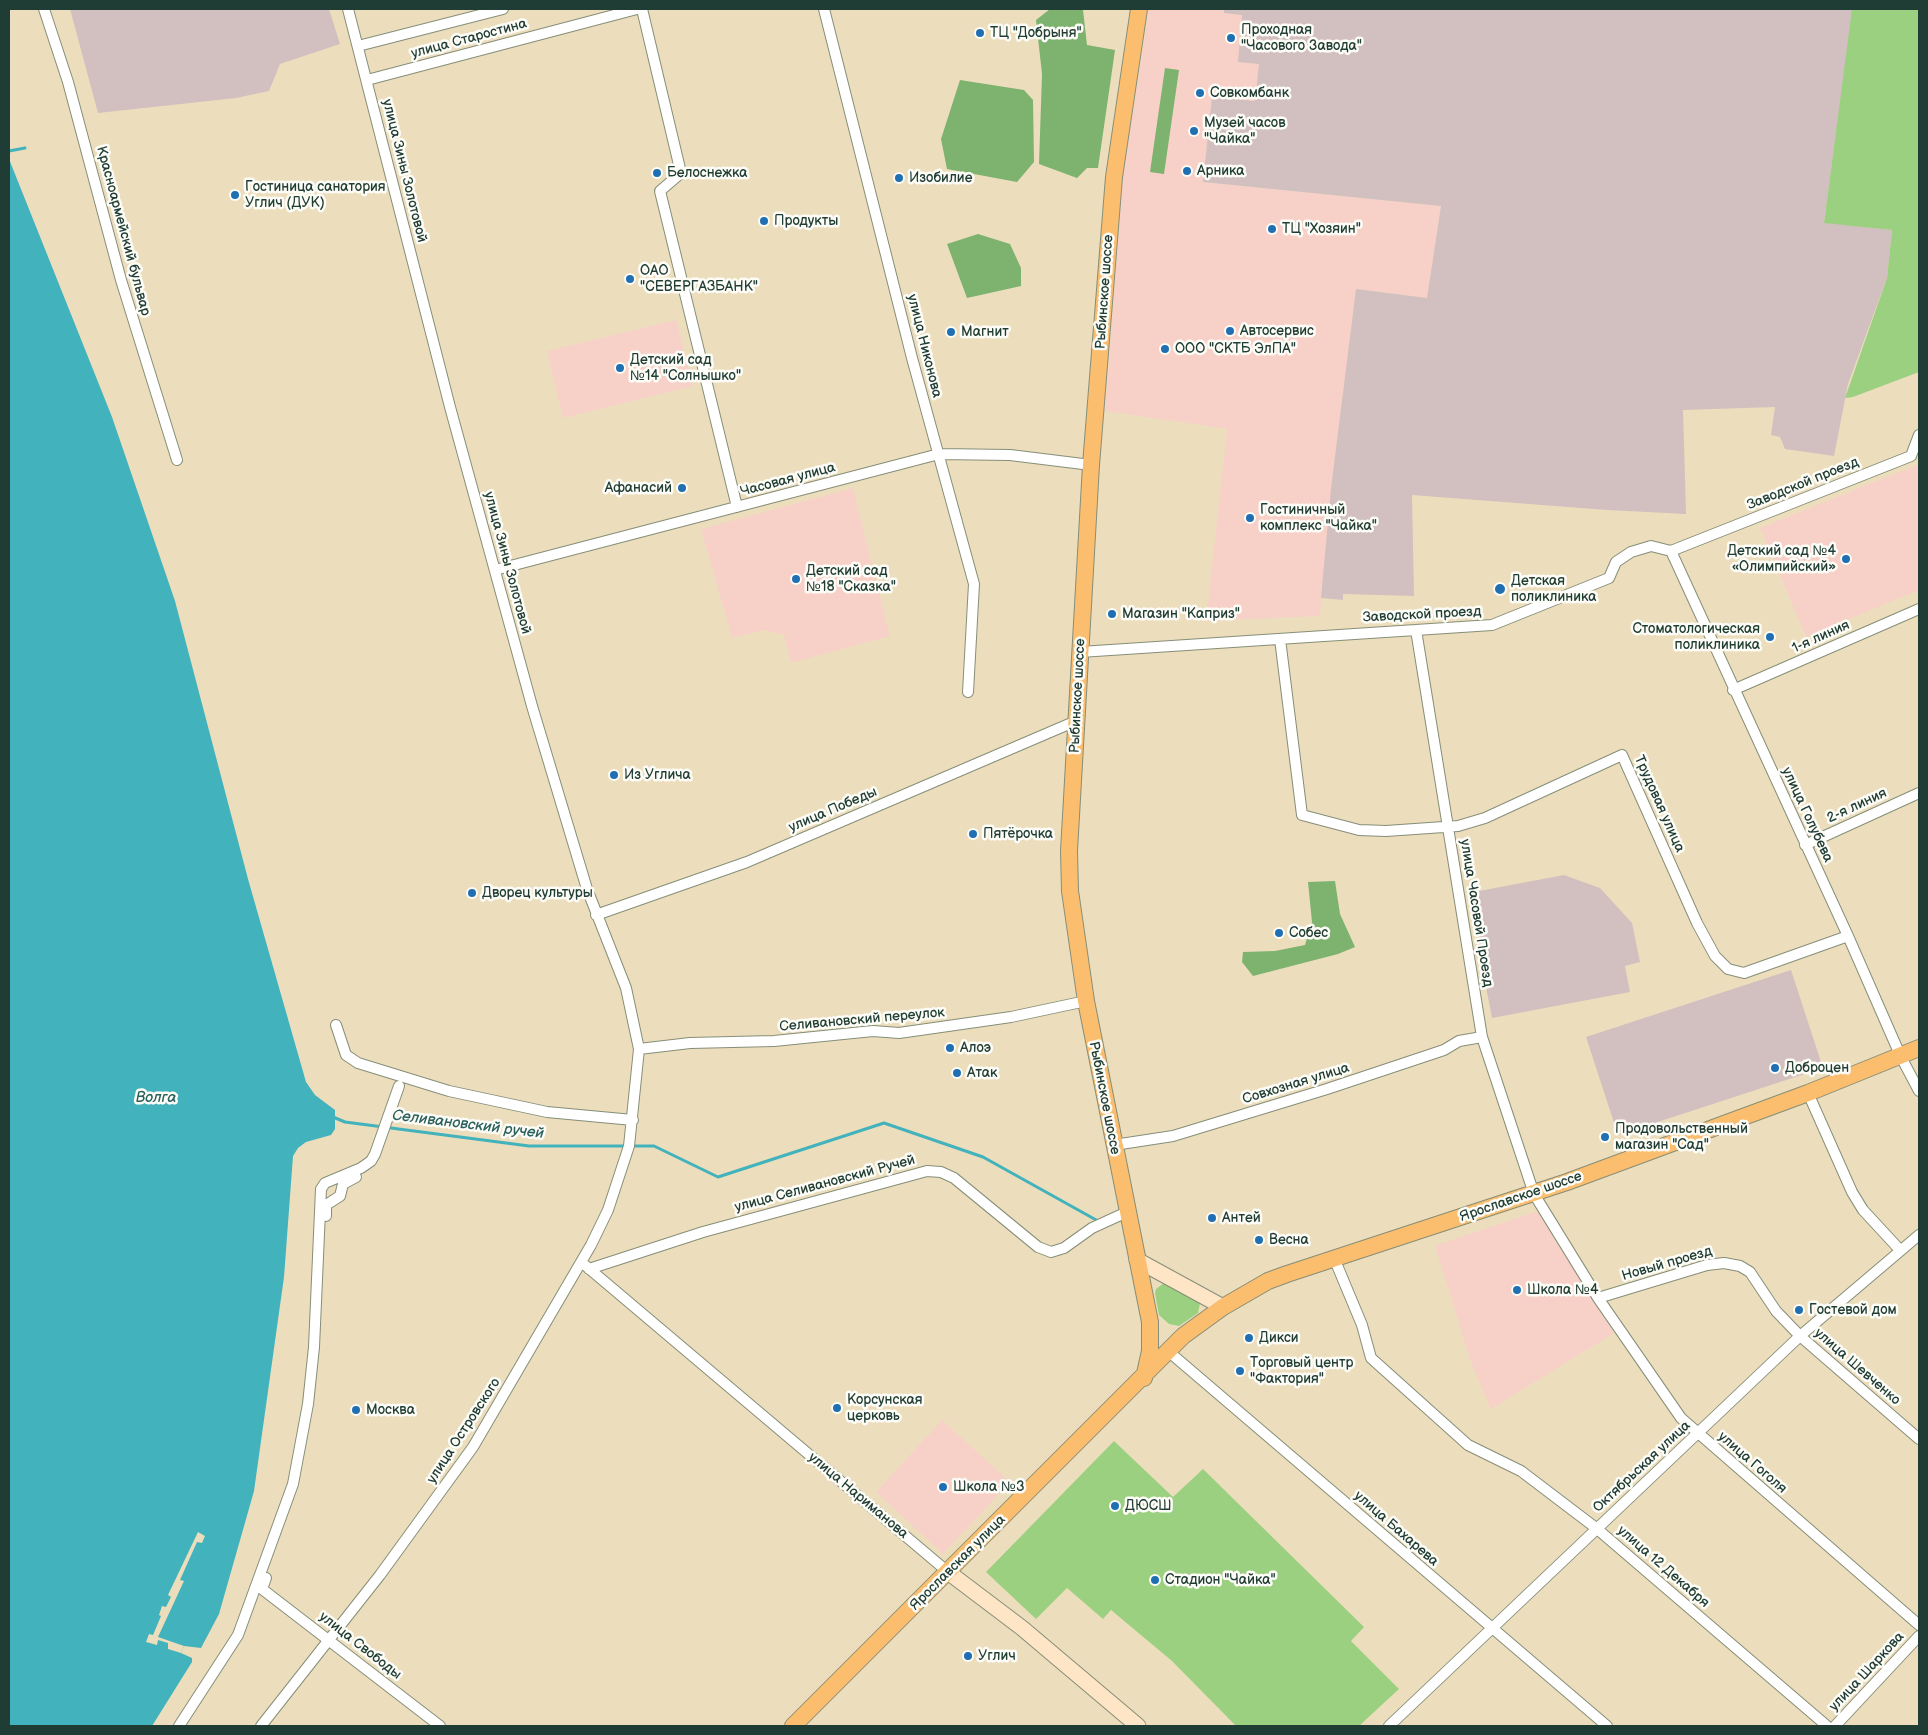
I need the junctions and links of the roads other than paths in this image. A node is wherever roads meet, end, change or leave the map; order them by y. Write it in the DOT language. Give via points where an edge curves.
graph roads {
  1 [pos="44,9"];
  2 [pos="348,9"];
  3 [pos="503,9"];
  4 [pos="637,9"];
  5 [pos="642,9"];
  6 [pos="824,9"];
  7 [pos="1139,9"];
  8 [pos="358,46"];
  9 [pos="367,80"];
  10 [pos="1919,436"];
  11 [pos="939,454"];
  12 [pos="177,460"];
  13 [pos="1091,465"];
  14 [pos="737,507"];
  15 [pos="1671,551"];
  16 [pos="495,570"];
  17 [pos="1919,609"];
  18 [pos="1416,630"];
  19 [pos="1280,639"];
  20 [pos="1080,652"];
  21 [pos="1733,690"];
  22 [pos="968,692"];
  23 [pos="1076,721"];
  24 [pos="1919,793"];
  25 [pos="1449,828"];
  26 [pos="1805,845"];
  27 [pos="596,915"];
  28 [pos="1848,936"];
  29 [pos="1086,1001"];
  30 [pos="336,1025"];
  31 [pos="1482,1037"];
  32 [pos="1919,1048"];
  33 [pos="639,1049"];
  34 [pos="1901,1057"];
  35 [pos="399,1086"];
  36 [pos="1919,1091"];
  37 [pos="1808,1093"];
  38 [pos="633,1120"];
  39 [pos="1114,1145"];
  40 [pos="359,1176"];
  41 [pos="1534,1194"];
  42 [pos="1127,1212"];
  43 [pos="1919,1235"];
  44 [pos="1900,1250"];
  45 [pos="1334,1258"];
  46 [pos="1137,1260"];
  47 [pos="585,1265"];
  48 [pos="1598,1298"];
  49 [pos="1223,1307"];
  50 [pos="1800,1336"];
  51 [pos="1168,1351"];
  52 [pos="1144,1378"];
  53 [pos="1698,1434"];
  54 [pos="1919,1439"];
  55 [pos="1596,1528"];
  56 [pos="948,1572"];
  57 [pos="1919,1625"];
  58 [pos="1492,1629"];
  59 [pos="1919,1636"];
  60 [pos="328,1639"];
  61 [pos="179,1726"];
  62 [pos="261,1726"];
  63 [pos="440,1726"];
  64 [pos="793,1726"];
  65 [pos="1138,1726"];
  66 [pos="1389,1726"];
  67 [pos="1607,1726"];
  68 [pos="1827,1726"];
  69 [pos="1835,1726"];
  1 -- 12 [label="street, Красноармейский бульвар" via="68,82 121,280"];
  2 -- 8 [label="street, улица Зины Золотовой"];
  3 -- 8 [label="street, улица Старостина"];
  4 -- 9 [label="street, улица Старостина"];
  5 -- 14 [label="street" via="680,173 660,191"];
  6 -- 11 [label="street, улица Никонова"];
  7 -- 13 [label="main road, Рыбинское шоссе" via="1114,176"];
  8 -- 9 [label="street, улица Зины Золотовой"];
  9 -- 16 [label="street, улица Зины Золотовой"];
  10 -- 15 [label="street, Заводской проезд" via="1911,456"];
  11 -- 13 [label="street, Часовая улица" via="1010,455"];
  11 -- 14 [label="street, Часовая улица"];
  11 -- 22 [label="street, улица Никонова" via="974,584"];
  13 -- 20 [label="main road, Рыбинское шоссе"];
  14 -- 16 [label="street, Часовая улица"];
  15 -- 18 [label="street, Заводской проезд" via="1651,546 1631,552 1616,562 1609,578 1502,622"];
  15 -- 21 [label="street, улица Голубева"];
  16 -- 27 [label="street, улица Зины Золотовой" via="560,804"];
  17 -- 21 [label="street, 1-я линия"];
  18 -- 19 [label="street, Заводской проезд"];
  18 -- 25 [label="street, улица Часовой Проезд"];
  19 -- 20 [label="street, Заводской проезд"];
  19 -- 25 [label="street, Трудовая улица" via="1302,815 1359,830"];
  20 -- 23 [label="main road, Рыбинское шоссе"];
  21 -- 26 [label="street, улица Голубева"];
  23 -- 27 [label="street, улица Победы" via="747,862"];
  23 -- 29 [label="main road, Рыбинское шоссе" via="1070,891"];
  24 -- 26 [label="street, 2-я линия"];
  25 -- 28 [label="street, Трудовая улица" via="1485,818 1622,755 1697,923 1715,956 1728,969 1744,973"];
  25 -- 31 [label="street, улица Часовой Проезд"];
  26 -- 28 [label="street, улица Голубева"];
  27 -- 33 [label="street, улица Зины Золотовой" via="626,988"];
  28 -- 34 [label="street, улица Голубева"];
  29 -- 33 [label="street, Селивановский переулок" via="1011,1017 899,1033 873,1031"];
  29 -- 39 [label="main road, Рыбинское шоссе"];
  30 -- 38 [label="street" via="346,1055 358,1063 449,1091 547,1112"];
  31 -- 39 [label="street, Совхозная улица" via="1459,1041 1444,1050 1327,1089 1173,1136"];
  31 -- 41 [label="street, улица Часовой Проезд"];
  32 -- 34 [label="main road, Ярославское шоссе"];
  33 -- 38 [label="street, улица Зины Золотовой"];
  34 -- 36 [label="street, улица Голубева"];
  34 -- 37 [label="main road, Ярославское шоссе"];
  35 -- 61 [label="street" via="371,1161 325,1183 321,1189 314,1347 294,1484 238,1635"];
  37 -- 41 [label="main road, Ярославское шоссе"];
  37 -- 44 [label="street" via="1852,1192 1863,1210"];
  38 -- 47 [label="street, улица Островского" via="617,1186"];
  39 -- 42 [label="main road, Рыбинское шоссе"];
  40 -- 60 [label="street, улица Свободы" via="346,1181 340,1196 326,1206 320,1348 306,1451 288,1523 262,1589"];
  41 -- 45 [label="main road, Ярославское шоссе"];
  41 -- 48 [label="street, улица Гоголя"];
  42 -- 46 [label="main road, Рыбинское шоссе"];
  42 -- 47 [label="street, улица Селивановский Ручей" via="1092,1228 1064,1248 1051,1252 1038,1247 954,1178 941,1172 927,1171"];
  43 -- 44 [label="street, Октябрьская улица"];
  44 -- 50 [label="street, Октябрьская улица"];
  45 -- 49 [label="main road, Ярославское шоссе" via="1268,1281"];
  45 -- 55 [label="street, улица 12 Декабря" via="1362,1325 1371,1358 1468,1445 1521,1471"];
  46 -- 49 [label="main road"];
  46 -- 52 [label="main road, Рыбинское шоссе" via="1151,1336"];
  47 -- 56 [label="street, улица Нариманова"];
  47 -- 60 [label="street, улица Островского" via="473,1447 380,1575"];
  48 -- 50 [label="street, Новый проезд" via="1707,1265 1732,1263 1750,1272 1776,1311"];
  48 -- 53 [label="street, улица Гоголя" via="1681,1418"];
  49 -- 51 [label="main road, Ярославское шоссе" via="1195,1326"];
  50 -- 53 [label="street, Октябрьская улица"];
  50 -- 54 [label="street, улица Шевченко"];
  51 -- 52 [label="main road, Ярославское шоссе"];
  51 -- 58 [label="street, улица Бахарева"];
  52 -- 56 [label="main road, Ярославская улица"];
  53 -- 55 [label="street, Октябрьская улица"];
  53 -- 57 [label="street, улица Гоголя"];
  55 -- 58 [label="street, Октябрьская улица"];
  55 -- 68 [label="street, улица 12 Декабря"];
  56 -- 64 [label="main road, Ярославская улица"];
  56 -- 65 [label="main road, улица Нариманова" via="1022,1628"];
  58 -- 66 [label="street, Октябрьская улица"];
  58 -- 67 [label="street, улица Бахарева"];
  59 -- 69 [label="street, улица Шаркова"];
  60 -- 62 [label="street, улица Островского"];
  60 -- 63 [label="street, улица Свободы"];
}
